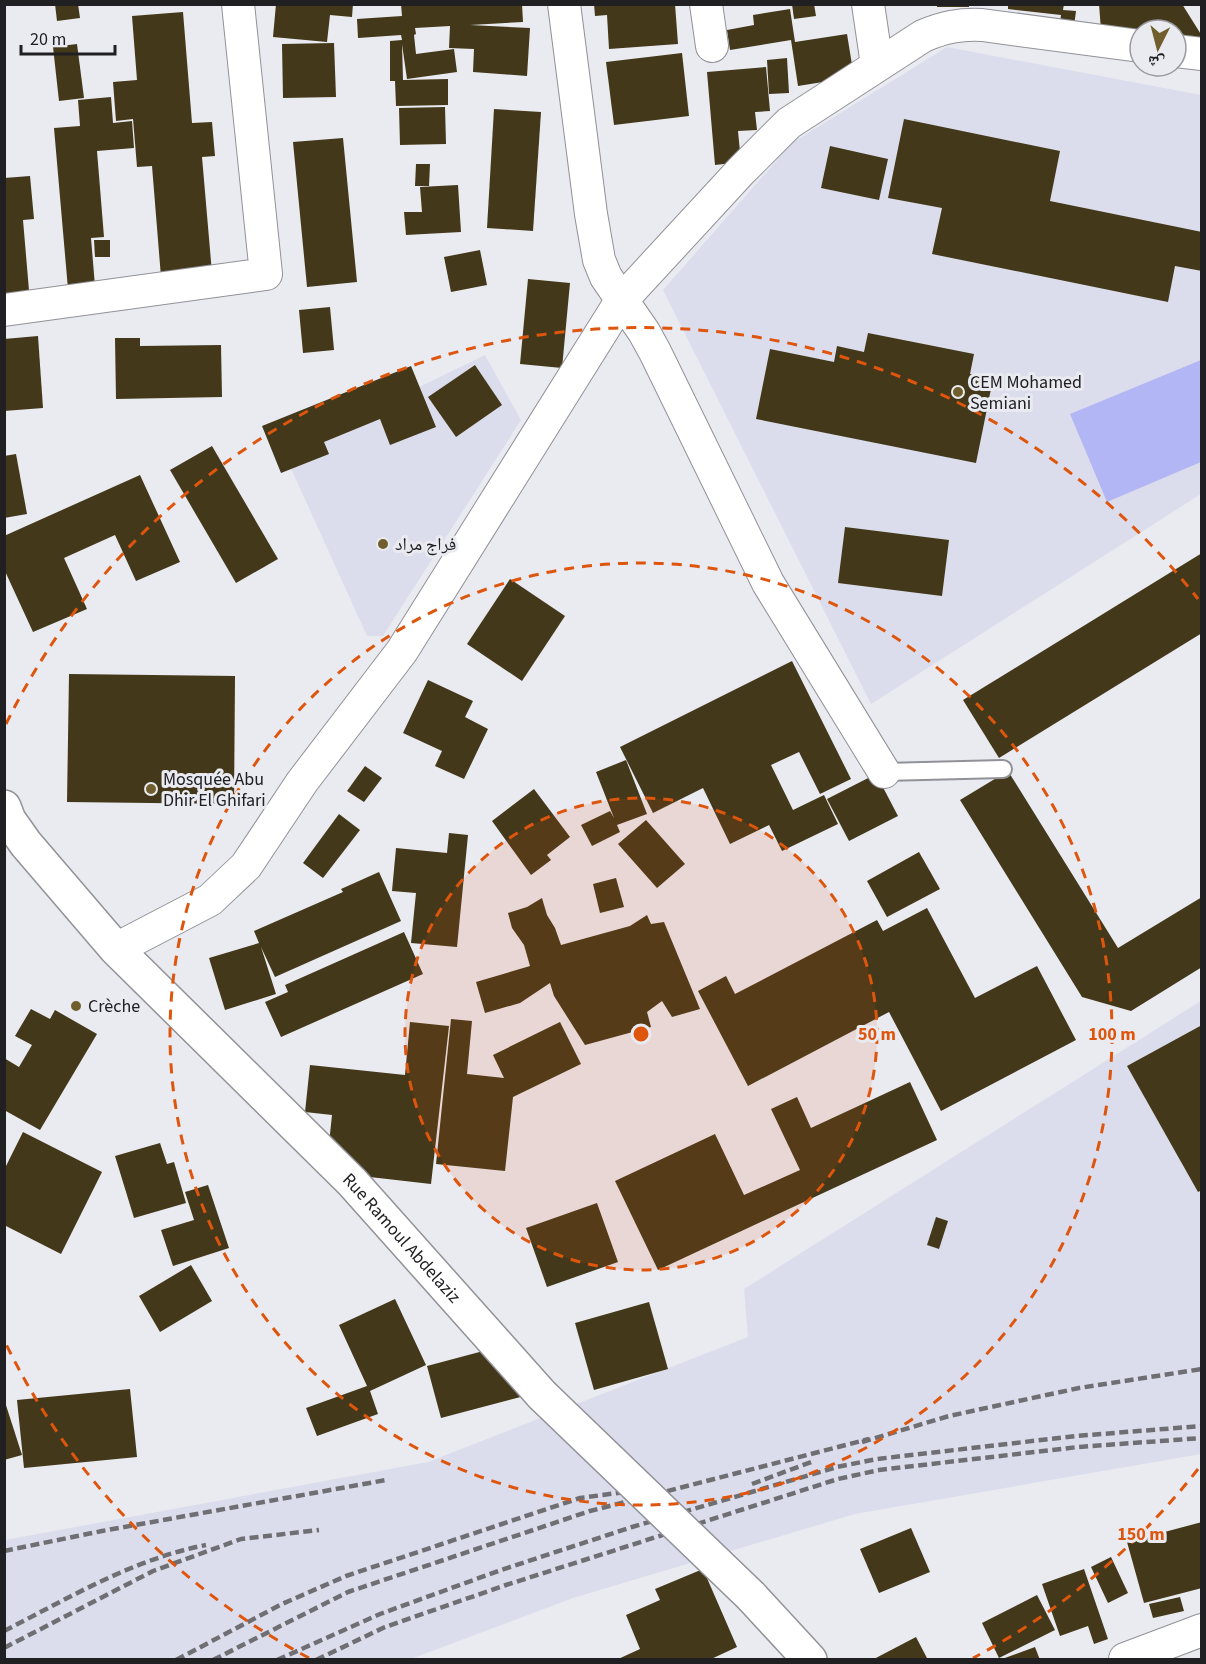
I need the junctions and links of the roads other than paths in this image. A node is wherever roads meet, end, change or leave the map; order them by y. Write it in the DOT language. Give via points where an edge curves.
graph roads {
  1 [pos="238,4"];
  2 [pos="564,4"];
  3 [pos="706,4"];
  4 [pos="868,4"];
  5 [pos="1128,44"];
  6 [pos="712,46"];
  7 [pos="877,65"];
  8 [pos="621,301"];
  9 [pos="4,310"];
  10 [pos="1003,769"];
  11 [pos="884,772"];
  12 [pos="4,807"];
  13 [pos="116,949"];
  14 [pos="1202,1630"];
  15 [pos="810,1659"];
  16 [pos="1125,1659"];
  1 -- 9 [label="street" via="266,274"];
  2 -- 8 [label="street" via="595,237 606,277"];
  3 -- 6 [label="street"];
  4 -- 7 [label="street"];
  5 -- 7 [label="street" via="960,24 923,36"];
  7 -- 8 [label="street" via="789,123"];
  8 -- 11 [label="street" via="655,352 768,584"];
  8 -- 13 [label="street" via="402,651 302,782 246,866 210,900"];
  10 -- 11 [label="lane"];
  12 -- 13 [label="street, Rue Ramoul Abdelaziz" via="26,844"];
  13 -- 15 [label="street, Rue Ramoul Abdelaziz, bridge" via="352,1182 542,1395 751,1596"];
  14 -- 16 [label="street"];
}
